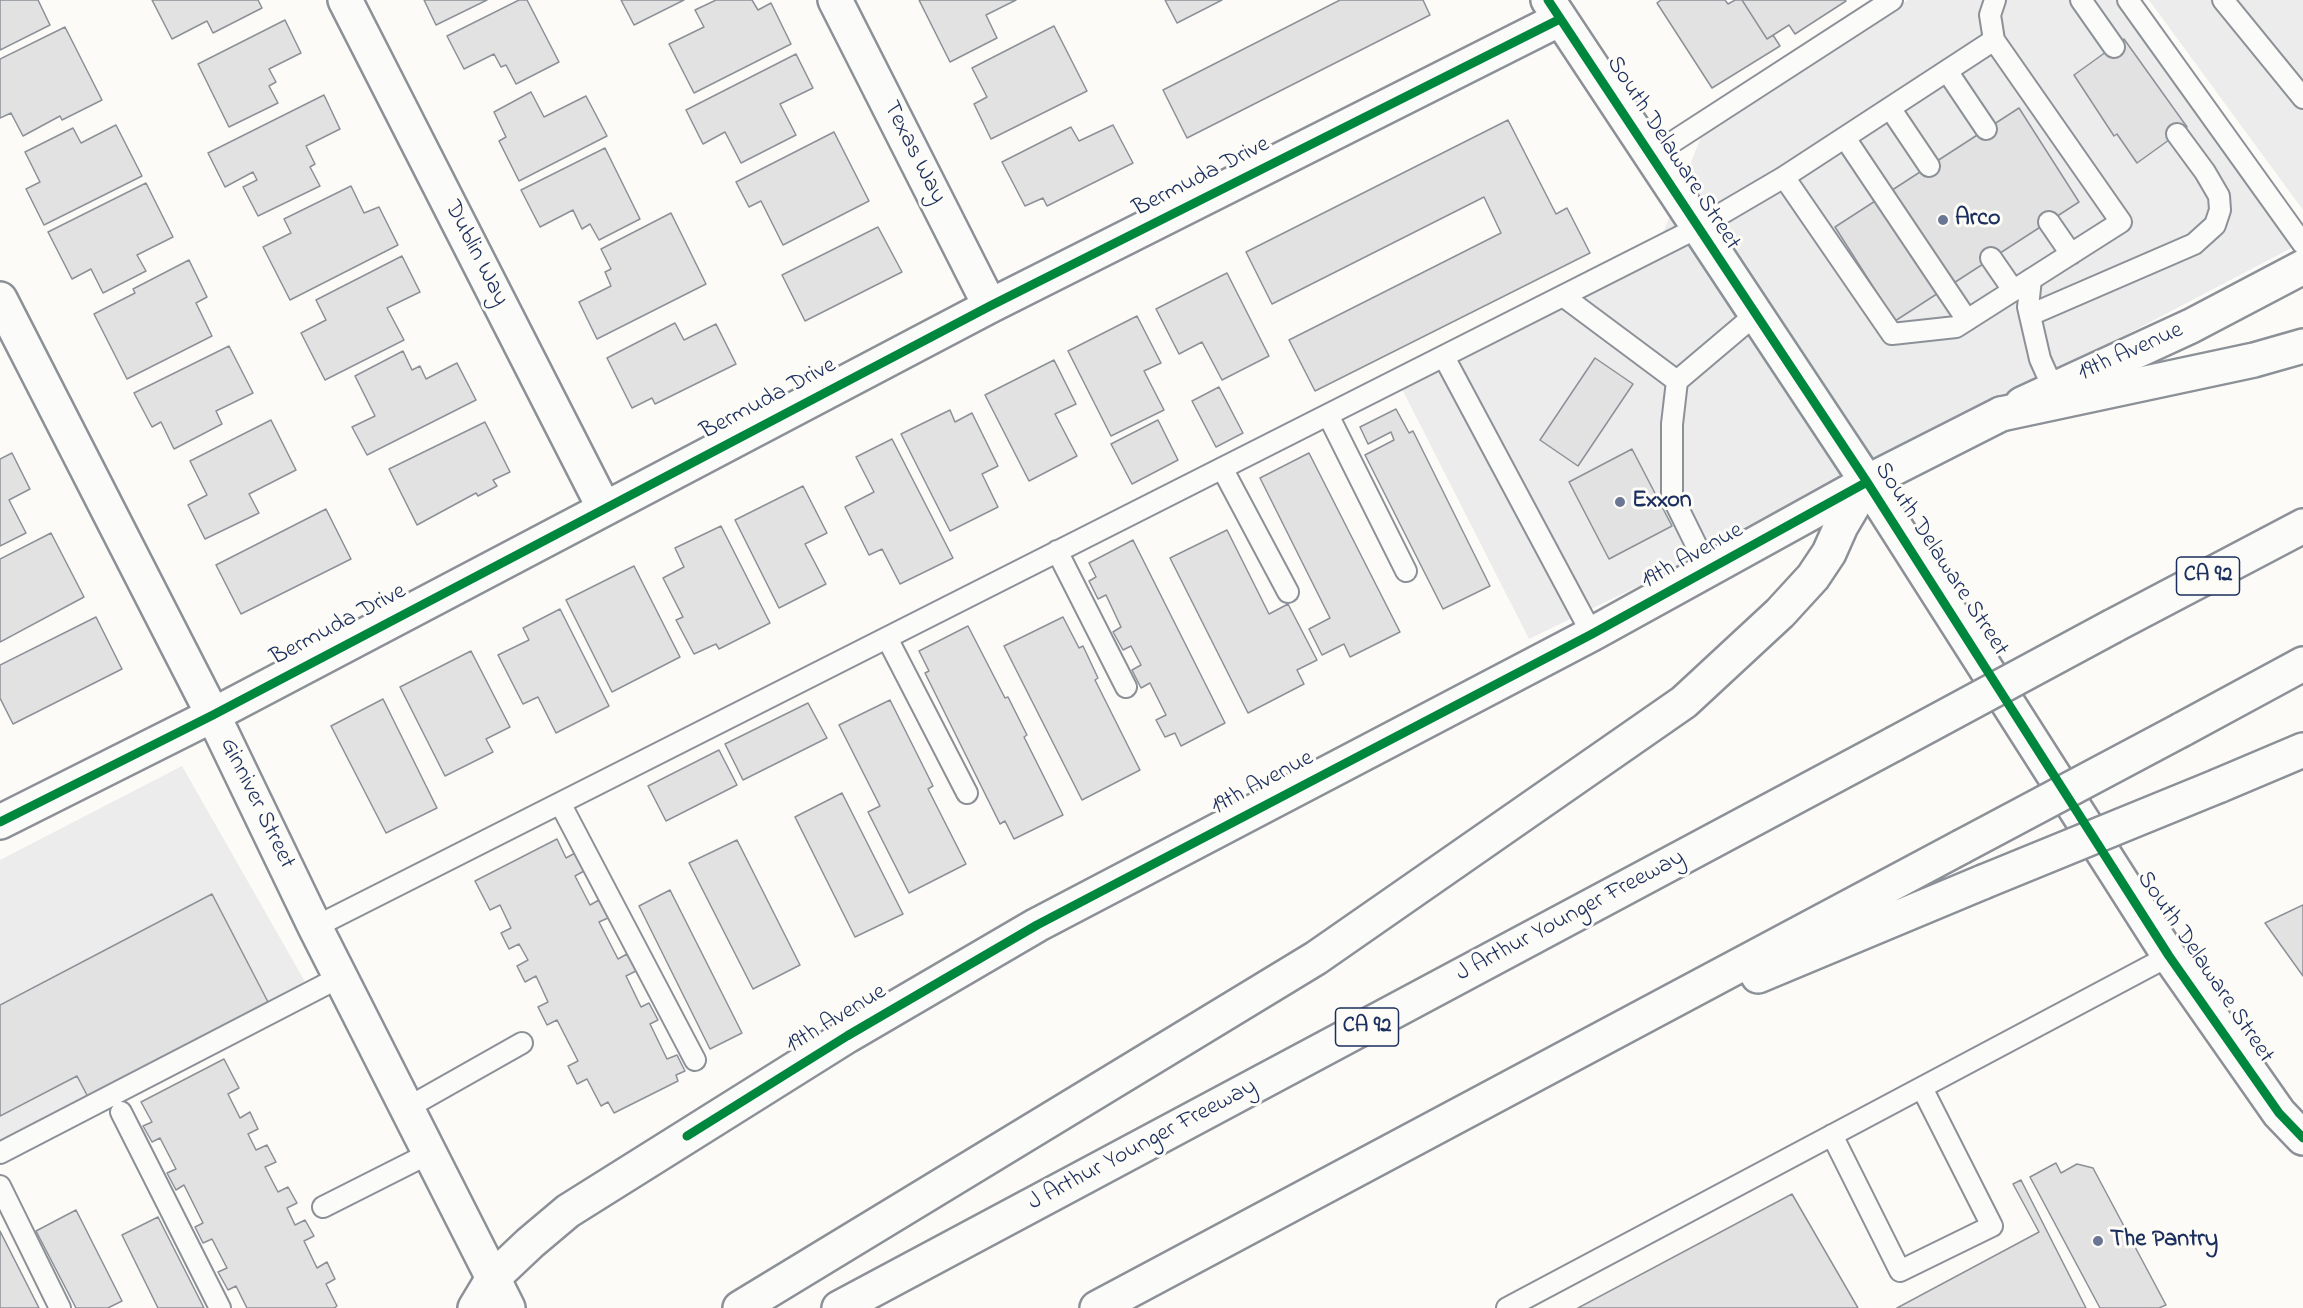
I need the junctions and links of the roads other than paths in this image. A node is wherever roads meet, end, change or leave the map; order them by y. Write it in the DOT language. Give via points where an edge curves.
graph roads {
  1 [pos="345,0"];
  2 [pos="836,0"];
  3 [pos="1892,0"];
  4 [pos="1995,0"];
  5 [pos="2081,0"];
  6 [pos="2128,0"];
  7 [pos="2223,0"];
  8 [pos="1554,10"];
  9 [pos="1994,40"];
  10 [pos="2114,47"];
  11 [pos="1947,71"];
  12 [pos="2303,98"];
  13 [pos="1890,108"];
  14 [pos="1986,129"];
  15 [pos="2177,134"];
  16 [pos="1845,138"];
  17 [pos="1650,156"];
  18 [pos="1929,166"];
  19 [pos="1784,177"];
  20 [pos="2049,222"];
  21 [pos="1697,228"];
  22 [pos="2303,244"];
  23 [pos="2071,254"];
  24 [pos="1991,258"];
  25 [pos="2303,267"];
  26 [pos="2031,279"];
  27 [pos="2013,291"];
  28 [pos="1563,296"];
  29 [pos="0,300"];
  30 [pos="990,306"];
  31 [pos="1755,315"];
  32 [pos="2030,315"];
  33 [pos="1967,320"];
  34 [pos="2303,346"];
  35 [pos="1444,357"];
  36 [pos="1677,381"];
  37 [pos="2056,395"];
  38 [pos="1328,415"];
  39 [pos="1222,468"];
  40 [pos="1867,482"];
  41 [pos="604,508"];
  42 [pos="2303,526"];
  43 [pos="1058,551"];
  44 [pos="1709,570"];
  45 [pos="1406,571"];
  46 [pos="1288,592"];
  47 [pos="1592,634"];
  48 [pos="886,638"];
  49 [pos="2303,664"];
  50 [pos="1126,687"];
  51 [pos="213,715"];
  52 [pos="2303,750"];
  53 [pos="967,793"];
  54 [pos="560,803"];
  55 [pos="0,822"];
  56 [pos="315,927"];
  57 [pos="2169,957"];
  58 [pos="340,977"];
  59 [pos="522,1043"];
  60 [pos="695,1060"];
  61 [pos="1558,1061"];
  62 [pos="1922,1088"];
  63 [pos="407,1108"];
  64 [pos="122,1112"];
  65 [pos="1833,1135"];
  66 [pos="2303,1138"];
  67 [pos="0,1153"];
  68 [pos="429,1154"];
  69 [pos="0,1186"];
  70 [pos="323,1207"];
  71 [pos="493,1278"];
  72 [pos="60,1308"];
  73 [pos="220,1308"];
  74 [pos="475,1308"];
  75 [pos="508,1308"];
  76 [pos="740,1308"];
  77 [pos="839,1308"];
  78 [pos="1098,1308"];
  79 [pos="1507,1308"];
  1 -- 41 [label="main road, Dublin Way"];
  2 -- 30 [label="main road, Texas Way"];
  3 -- 17 [label="lane"];
  4 -- 9 [label="lane" via="1990,15"];
  5 -- 10 [label="lane"];
  6 -- 22 [label="lane"];
  7 -- 12 [label="lane"];
  8 -- 17 [label="main road, South Delaware Street"];
  8 -- 30 [label="main road, Bermuda Drive"];
  9 -- 11 [label="lane"];
  9 -- 23 [label="lane" via="2121,222"];
  11 -- 13 [label="lane"];
  11 -- 14 [label="lane"];
  13 -- 16 [label="lane"];
  13 -- 18 [label="lane"];
  15 -- 32 [label="lane" via="2219,196 2215,225 2194,244"];
  16 -- 19 [label="lane"];
  16 -- 33 [label="lane"];
  17 -- 21 [label="main road, South Delaware Street"];
  19 -- 21 [label="lane"];
  19 -- 33 [label="lane" via="1892,334 1956,327"];
  20 -- 23 [label="lane"];
  21 -- 28 [label="lane"];
  21 -- 31 [label="main road, South Delaware Street"];
  23 -- 26 [label="lane"];
  24 -- 27 [label="lane"];
  25 -- 37 [label="main road, 19th Avenue"];
  26 -- 27 [label="lane"];
  26 -- 32 [label="lane"];
  27 -- 33 [label="lane"];
  28 -- 35 [label="lane"];
  28 -- 36 [label="lane"];
  29 -- 51 [label="main road, Ginniver Street"];
  30 -- 41 [label="main road, Bermuda Drive"];
  31 -- 36 [label="lane"];
  31 -- 40 [label="main road, South Delaware Street"];
  32 -- 37 [label="lane" via="2036,346"];
  34 -- 37 [label="main road" via="2254,360"];
  35 -- 38 [label="lane"];
  35 -- 47 [label="lane"];
  36 -- 44 [label="lane" via="1672,424 1672,496"];
  37 -- 40 [label="main road, 19th Avenue" via="2001,414"];
  38 -- 39 [label="lane"];
  38 -- 45 [label="lane"];
  39 -- 43 [label="lane"];
  39 -- 46 [label="lane"];
  40 -- 44 [label="main road, 19th Avenue"];
  40 -- 57 [label="main road, South Delaware Street"];
  40 -- 76 [label="main road" via="1813,577 1684,702 1316,958"];
  41 -- 51 [label="main road, Bermuda Drive"];
  42 -- 77 [label="main road, J Arthur Younger Freeway / CA 92, bridge"];
  43 -- 48 [label="lane"];
  43 -- 50 [label="lane"];
  44 -- 47 [label="main road, 19th Avenue"];
  47 -- 71 [label="main road, 19th Avenue" via="1037,925 847,1035 568,1211"];
  48 -- 53 [label="lane"];
  48 -- 54 [label="lane"];
  49 -- 61 [label="main road, bridge"];
  51 -- 55 [label="main road, Bermuda Drive"];
  51 -- 56 [label="main road, Ginniver Street"];
  52 -- 61 [label="main road, bridge"];
  54 -- 56 [label="lane"];
  54 -- 60 [label="lane"];
  56 -- 58 [label="main road, Ginniver Street"];
  57 -- 62 [label="lane"];
  57 -- 66 [label="main road, South Delaware Street" via="2279,1113"];
  58 -- 63 [label="main road, Ginniver Street"];
  58 -- 67 [label="lane"];
  59 -- 63 [label="lane"];
  61 -- 78 [label="main road"];
  62 -- 65 [label="lane"];
  62 -- 65 [label="lane" via="1992,1226 1900,1271"];
  63 -- 68 [label="main road, Ginniver Street"];
  64 -- 73 [label="lane"];
  65 -- 79 [label="lane"];
  68 -- 70 [label="lane"];
  68 -- 71 [label="main road, Ginniver Street"];
  69 -- 72 [label="lane"];
  71 -- 74 [label="main road, 19th Avenue"];
  71 -- 75 [label="main road, Ginniver Street"];
}
